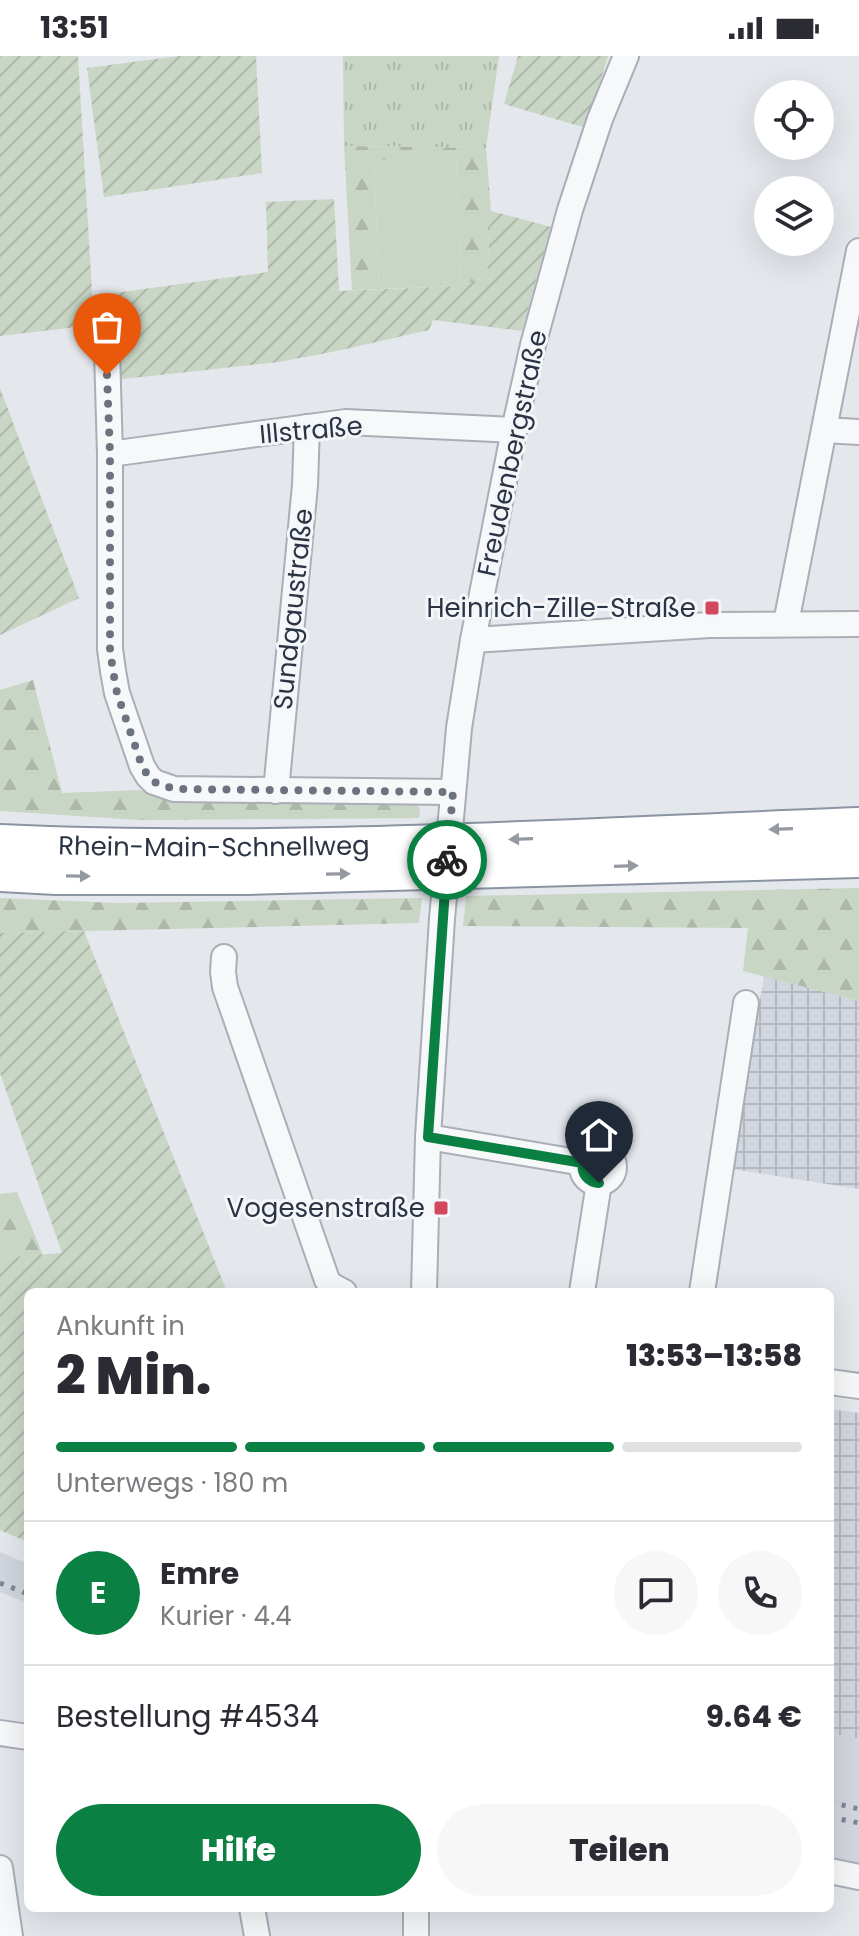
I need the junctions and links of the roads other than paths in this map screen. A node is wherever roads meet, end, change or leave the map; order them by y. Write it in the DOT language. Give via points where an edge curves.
graph roads {
  1 [pos="626,56"];
  2 [pos="859,251"];
  3 [pos="107,352"];
  4 [pos="307,427"];
  5 [pos="514,430"];
  6 [pos="824,430"];
  7 [pos="859,432"];
  8 [pos="110,454"];
  9 [pos="786,623"];
  10 [pos="859,624"];
  11 [pos="473,640"];
  12 [pos="276,791"];
  13 [pos="452,800"];
  14 [pos="859,826"];
  15 [pos="0,843"];
  16 [pos="859,859"];
  17 [pos="0,873"];
  18 [pos="224,957"];
  19 [pos="746,1003"];
  20 [pos="428,1137"];
  21 [pos="337,1288"];
  22 [pos="424,1288"];
  23 [pos="583,1288"];
  24 [pos="703,1288"];
  25 [pos="834,1383"];
  26 [pos="859,1386"];
  27 [pos="0,1733"];
  28 [pos="24,1736"];
  29 [pos="0,1868"];
  30 [pos="834,1872"];
  31 [pos="859,1877"];
  32 [pos="253,1912"];
  33 [pos="416,1912"];
  34 [pos="10,1936"];
  35 [pos="257,1936"];
  36 [pos="416,1936"];
  1 -- 5 [label="street, Freudenbergstraße" via="570,210"];
  2 -- 6 [label="street"];
  3 -- 8 [label="street"];
  4 -- 5 [label="street, Illstraße" via="346,422"];
  4 -- 8 [label="street, Illstraße"];
  4 -- 12 [label="street, Sundgaustraße"];
  5 -- 11 [label="street, Freudenbergstraße"];
  6 -- 7 [label="street"];
  6 -- 9 [label="street"];
  8 -- 12 [label="street" via="110,649 117,693 142,766 154,782 174,789"];
  9 -- 10 [label="street"];
  9 -- 11 [label="street"];
  11 -- 13 [label="street, Freudenbergstraße"];
  12 -- 13 [label="street"];
  13 -- 20 [label="street, Freudenbergstraße, bridge"];
  14 -- 15 [label="highway, Rhein-Main-Schnellweg, one-way" via="247,847"];
  17 -- 16 [label="highway, Rhein-Main-Schnellweg, one-way" via="247,876"];
  18 -- 21 [label="street" via="225,987 327,1280"];
  19 -- 24 [label="street"];
  20 -- 22 [label="street, Freudenbergstraße"];
  20 -- 23 [label="street" via="583,1163 589,1181 599,1183"];
  25 -- 26 [label="street"];
  27 -- 28 [label="street"];
  29 -- 34 [label="street"];
  30 -- 31 [label="street"];
  32 -- 35 [label="street"];
  33 -- 36 [label="street"];
}
